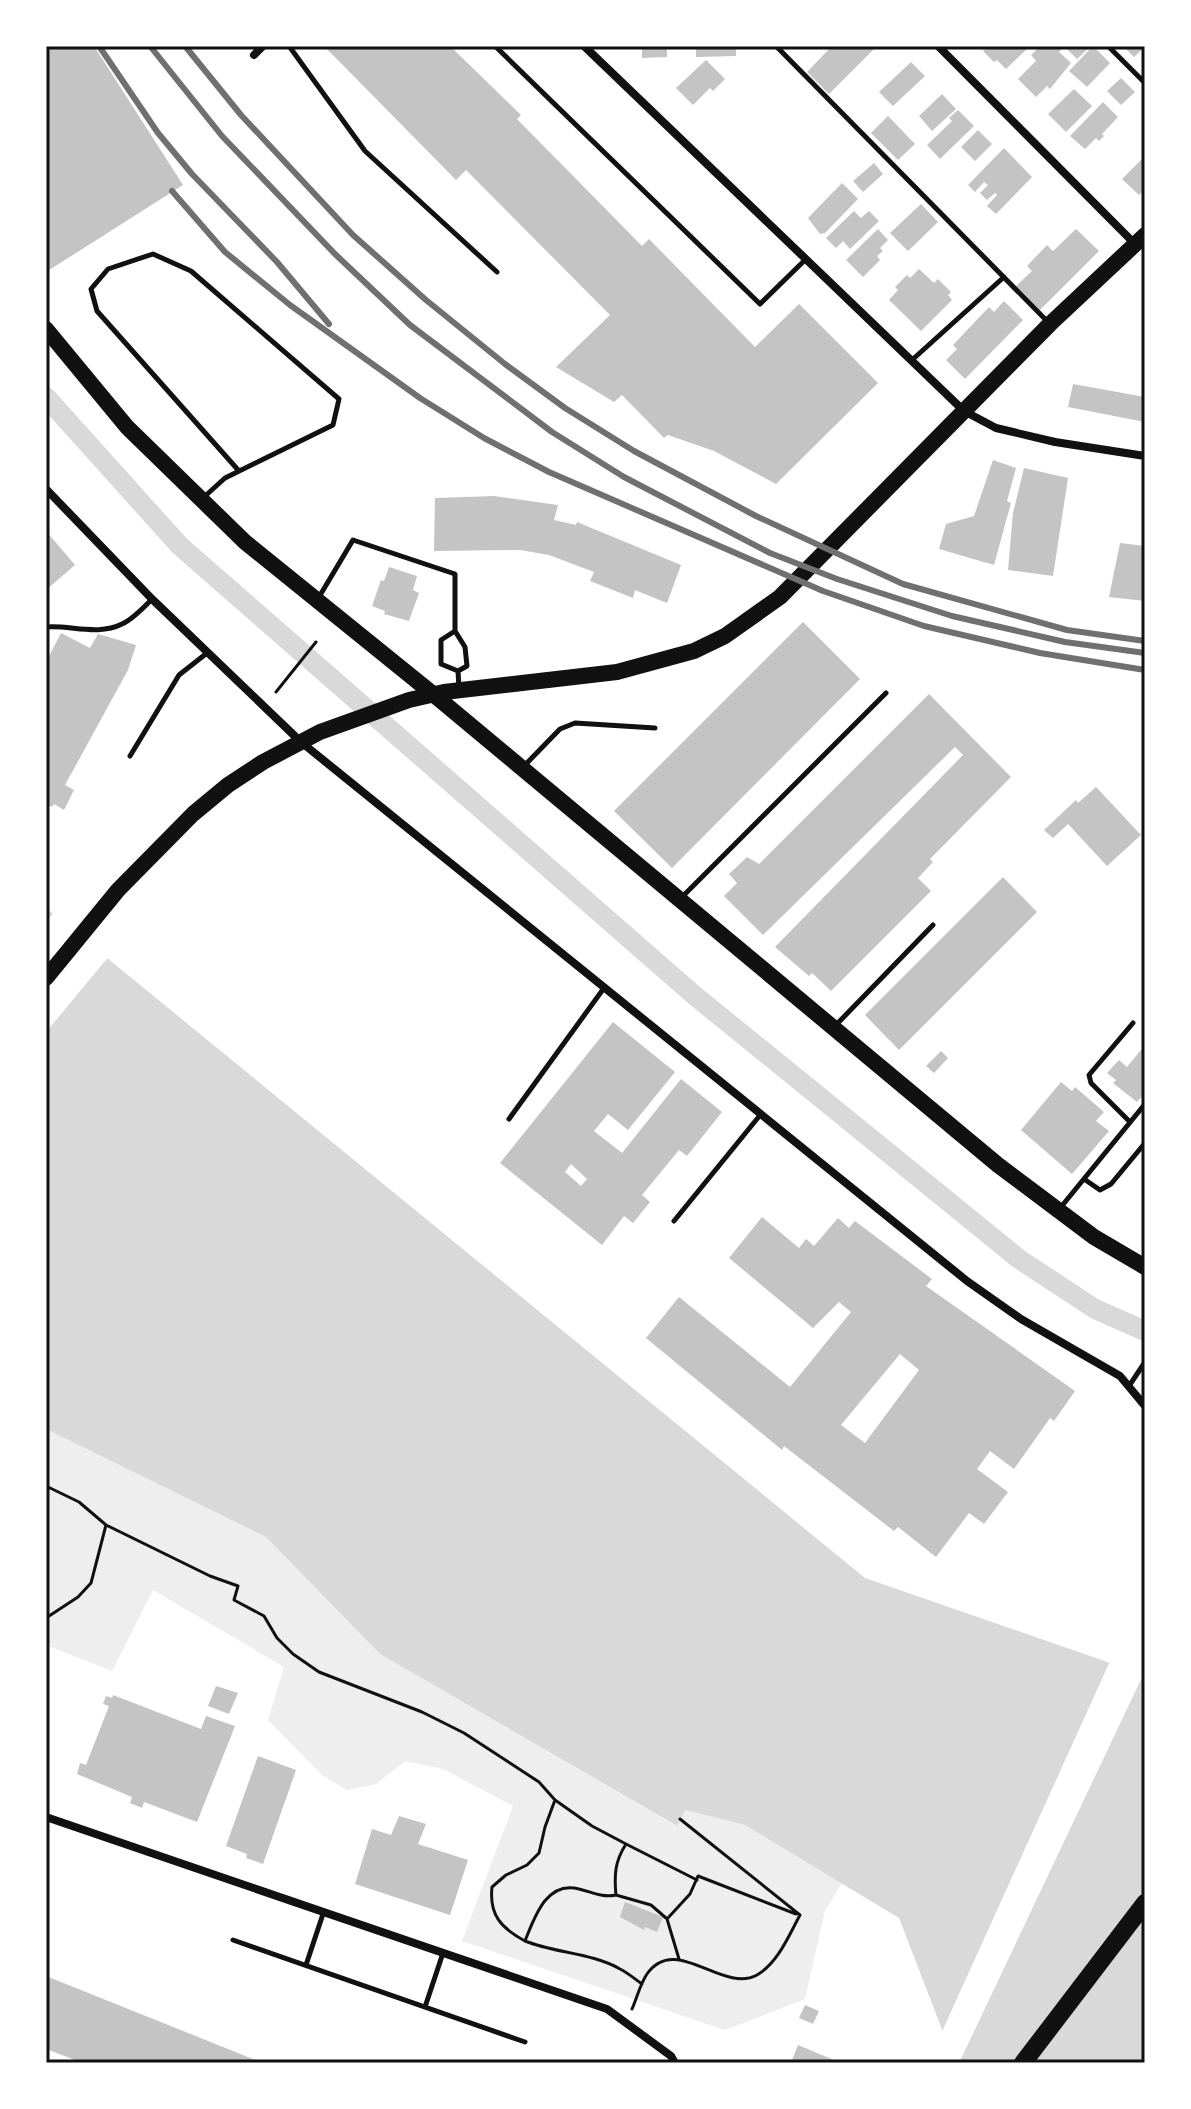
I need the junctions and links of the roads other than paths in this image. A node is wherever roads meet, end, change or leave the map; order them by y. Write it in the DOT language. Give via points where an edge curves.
graph roads {
  1 [pos="263,46"];
  2 [pos="289,46"];
  3 [pos="495,46"];
  4 [pos="584,46"];
  5 [pos="776,46"];
  6 [pos="938,46"];
  7 [pos="1108,46"];
  8 [pos="254,55"];
  9 [pos="1145,83"];
  10 [pos="1142,243"];
  11 [pos="806,259"];
  12 [pos="497,272"];
  13 [pos="1004,277"];
  14 [pos="1050,324"];
  15 [pos="46,329"];
  16 [pos="911,361"];
  17 [pos="964,411"];
  18 [pos="1145,456"];
  19 [pos="239,471"];
  20 [pos="46,489"];
  21 [pos="200,500"];
  22 [pos="152,599"];
  23 [pos="316,601"];
  24 [pos="46,627"];
  25 [pos="455,631"];
  26 [pos="208,652"];
  27 [pos="458,671"];
  28 [pos="459,690"];
  29 [pos="886,693"];
  30 [pos="433,694"];
  31 [pos="655,728"];
  32 [pos="301,742"];
  33 [pos="130,756"];
  34 [pos="522,768"];
  35 [pos="679,899"];
  36 [pos="933,925"];
  37 [pos="46,978"];
  38 [pos="604,988"];
  39 [pos="1133,1023"];
  40 [pos="833,1027"];
  41 [pos="1145,1104"];
  42 [pos="761,1114"];
  43 [pos="509,1119"];
  44 [pos="1130,1122"];
  45 [pos="1145,1143"];
  46 [pos="1084,1179"];
  47 [pos="1058,1210"];
  48 [pos="674,1221"];
  49 [pos="1145,1267"];
  50 [pos="1144,1366"];
  51 [pos="1129,1386"];
  52 [pos="1145,1406"];
  53 [pos="46,1817"];
  54 [pos="1145,1903"];
  55 [pos="324,1911"];
  56 [pos="233,1940"];
  57 [pos="443,1952"];
  58 [pos="306,1965"];
  59 [pos="425,2007"];
  60 [pos="525,2042"];
  61 [pos="675,2063"];
  62 [pos="1023,2063"];
  1 -- 8 [label="street"];
  2 -- 12 [label="lane" via="365,151"];
  3 -- 11 [label="lane" via="760,304"];
  4 -- 11 [label="street"];
  5 -- 13 [label="lane"];
  6 -- 10 [label="street"];
  7 -- 9 [label="lane"];
  10 -- 14 [label="main road"];
  11 -- 16 [label="street"];
  13 -- 14 [label="lane"];
  13 -- 16 [label="lane"];
  14 -- 17 [label="main road"];
  15 -- 21 [label="main road" via="127,427"];
  16 -- 17 [label="street"];
  17 -- 18 [label="street" via="1011,432"];
  17 -- 28 [label="main road" via="780,597 725,636 694,651 617,672"];
  19 -- 19 [label="lane" via="333,425 339,399 191,271 153,254 108,269 91,289 97,311"];
  19 -- 21 [label="lane"];
  20 -- 22 [label="street"];
  21 -- 23 [label="main road"];
  22 -- 24 [label="lane" via="108,629"];
  22 -- 26 [label="street"];
  23 -- 25 [label="lane" via="353,540 455,574"];
  23 -- 30 [label="main road"];
  25 -- 27 [label="lane" via="465,647 467,666"];
  25 -- 27 [label="lane" via="441,640 441,664"];
  26 -- 32 [label="street"];
  26 -- 33 [label="lane" via="179,675"];
  27 -- 28 [label="lane"];
  28 -- 30 [label="main road"];
  29 -- 35 [label="lane"];
  30 -- 32 [label="main road"];
  30 -- 34 [label="main road"];
  31 -- 34 [label="lane" via="575,723 560,729"];
  32 -- 37 [label="main road" via="228,785 164,840"];
  32 -- 38 [label="street"];
  34 -- 35 [label="main road"];
  35 -- 40 [label="main road"];
  36 -- 40 [label="lane"];
  38 -- 42 [label="street"];
  38 -- 43 [label="lane"];
  39 -- 44 [label="lane" via="1089,1075"];
  40 -- 47 [label="main road"];
  41 -- 44 [label="lane"];
  42 -- 48 [label="lane"];
  42 -- 51 [label="street" via="967,1281"];
  44 -- 46 [label="lane"];
  45 -- 46 [label="lane" via="1111,1184 1100,1190"];
  46 -- 47 [label="lane"];
  47 -- 49 [label="main road"];
  50 -- 51 [label="lane"];
  51 -- 52 [label="street"];
  53 -- 55 [label="street"];
  54 -- 62 [label="main road"];
  55 -- 57 [label="street"];
  55 -- 58 [label="lane"];
  56 -- 58 [label="lane"];
  57 -- 59 [label="lane"];
  57 -- 61 [label="street" via="607,2009"];
  58 -- 59 [label="lane"];
  59 -- 60 [label="lane"];
}
